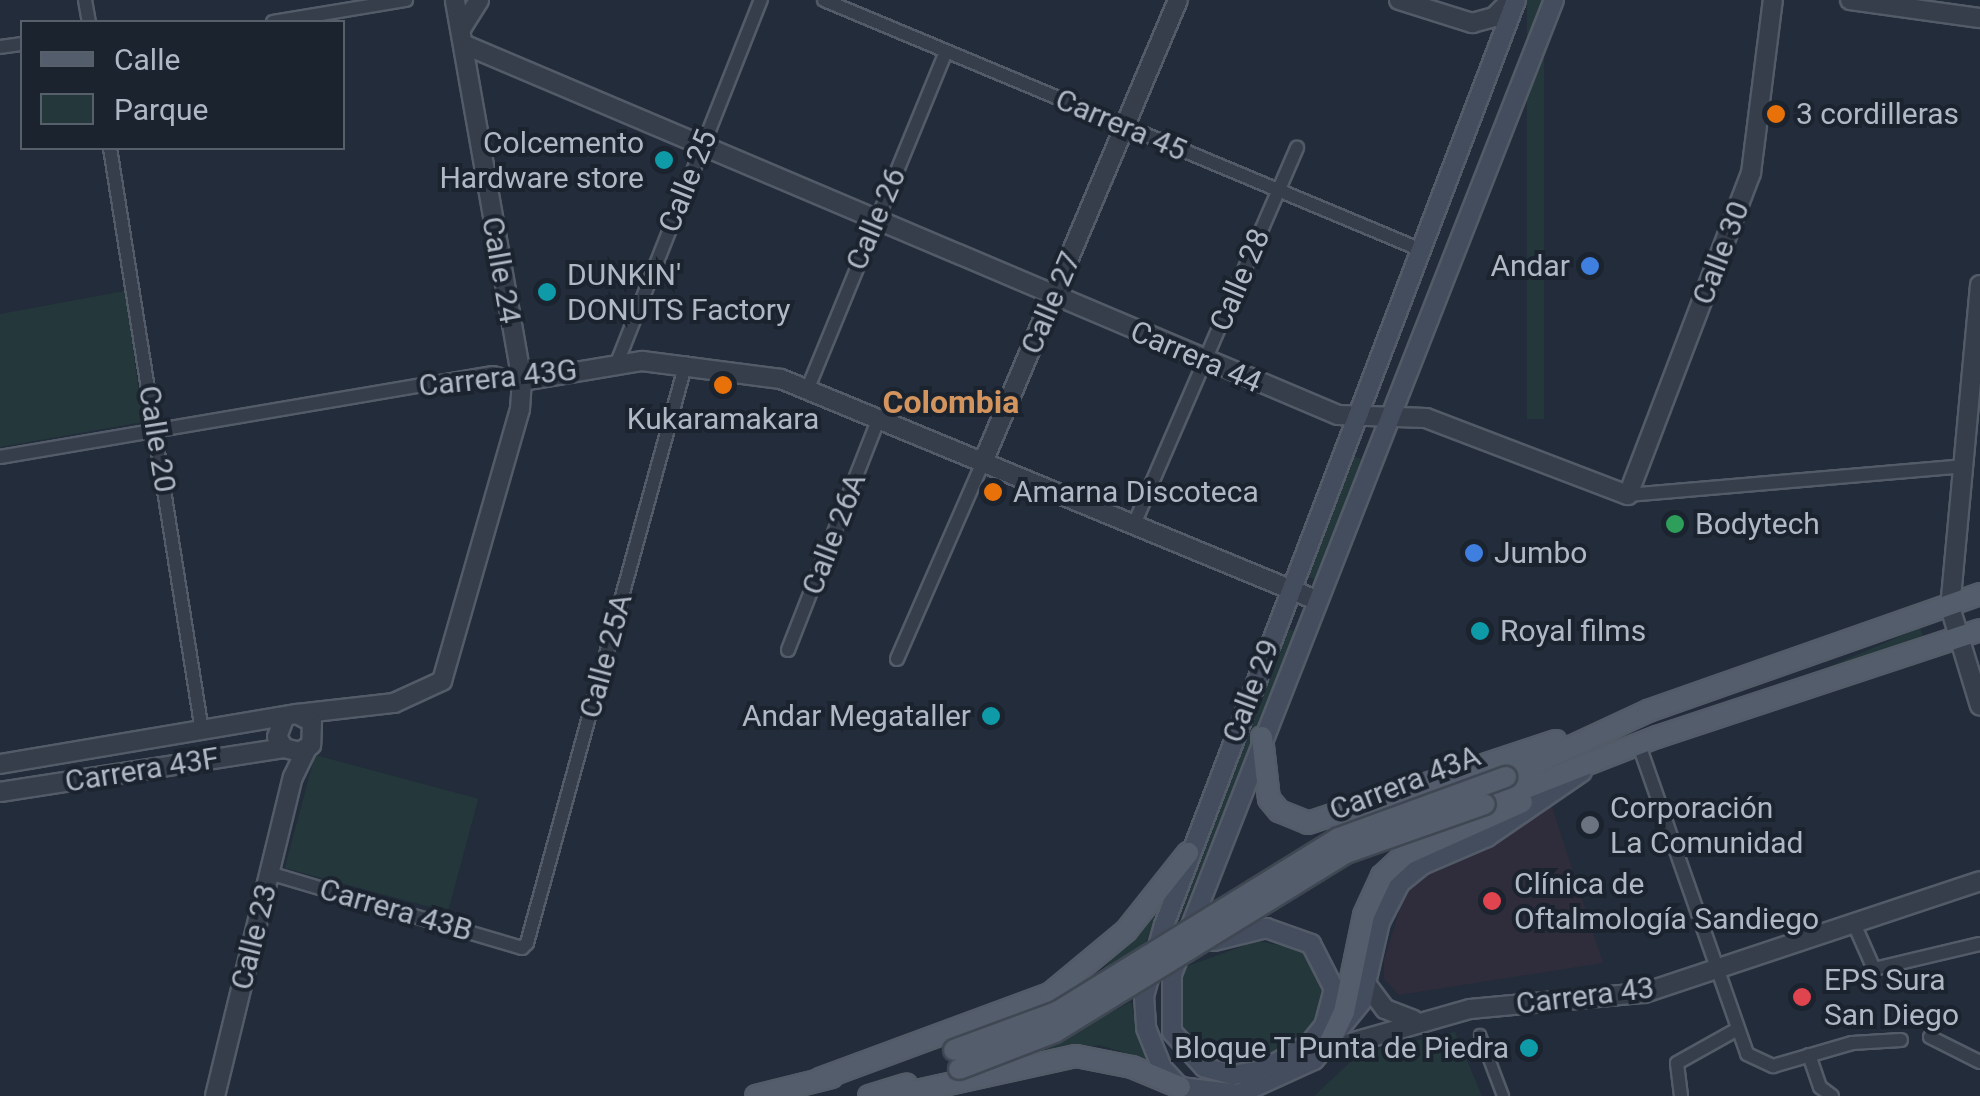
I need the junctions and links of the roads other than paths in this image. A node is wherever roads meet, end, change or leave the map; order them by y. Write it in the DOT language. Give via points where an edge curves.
graph roads {
  1 [pos="406,0"];
  2 [pos="456,0"];
  3 [pos="479,0"];
  4 [pos="761,0"];
  5 [pos="824,0"];
  6 [pos="1178,0"];
  7 [pos="1399,0"];
  8 [pos="1513,0"];
  9 [pos="1554,0"];
  10 [pos="1774,0"];
  11 [pos="1850,0"];
  12 [pos="1980,18"];
  13 [pos="285,20"];
  14 [pos="462,37"];
  15 [pos="946,52"];
  16 [pos="1125,126"];
  17 [pos="701,146"];
  18 [pos="1296,146"];
  19 [pos="110,150"];
  20 [pos="1278,190"];
  21 [pos="875,221"];
  22 [pos="1419,250"];
  23 [pos="1980,285"];
  24 [pos="1053,297"];
  25 [pos="1205,361"];
  26 [pos="686,362"];
  27 [pos="617,363"];
  28 [pos="522,380"];
  29 [pos="808,388"];
  30 [pos="1390,413"];
  31 [pos="880,418"];
  32 [pos="1355,419"];
  33 [pos="155,432"];
  34 [pos="0,456"];
  35 [pos="983,462"];
  36 [pos="1963,466"];
  37 [pos="1628,495"];
  38 [pos="1135,522"];
  39 [pos="1289,589"];
  40 [pos="1980,594"];
  41 [pos="1316,600"];
  42 [pos="1950,607"];
  43 [pos="1980,630"];
  44 [pos="1956,638"];
  45 [pos="788,650"];
  46 [pos="898,660"];
  47 [pos="442,681"];
  48 [pos="1980,706"];
  49 [pos="361,710"];
  50 [pos="1648,711"];
  51 [pos="290,716"];
  52 [pos="202,731"];
  53 [pos="1262,737"];
  54 [pos="1639,745"];
  55 [pos="298,747"];
  56 [pos="1595,763"];
  57 [pos="0,764"];
  58 [pos="0,792"];
  59 [pos="1188,853"];
  60 [pos="269,873"];
  61 [pos="1980,881"];
  62 [pos="1855,926"];
  63 [pos="1980,944"];
  64 [pos="522,948"];
  65 [pos="1192,950"];
  66 [pos="1715,972"];
  67 [pos="1367,985"];
  68 [pos="1414,1020"];
  69 [pos="1736,1030"];
  70 [pos="1480,1035"];
  71 [pos="1930,1037"];
  72 [pos="1902,1040"];
  73 [pos="1326,1050"];
  74 [pos="1808,1055"];
  75 [pos="1980,1062"];
  76 [pos="956,1075"];
  77 [pos="820,1079"];
  78 [pos="1180,1092"];
  79 [pos="1822,1093"];
  80 [pos="215,1096"];
  81 [pos="756,1096"];
  82 [pos="869,1096"];
  83 [pos="894,1096"];
  84 [pos="1503,1096"];
  85 [pos="1681,1096"];
  1 -- 13 [label="street"];
  2 -- 14 [label="street, Calle 24"];
  3 -- 14 [label="street"];
  4 -- 17 [label="street, Calle 25"];
  5 -- 15 [label="street, Carrera 45"];
  6 -- 16 [label="street, Calle 27"];
  7 -- 8 [label="street" via="1472,23"];
  8 -- 22 [label="main road, Calle 29"];
  9 -- 30 [label="main road, Calle 29"];
  10 -- 37 [label="street, Calle 30" via="1751,174"];
  11 -- 12 [label="street"];
  14 -- 17 [label="street, Carrera 44"];
  14 -- 28 [label="street, Calle 24"];
  15 -- 16 [label="street, Carrera 45"];
  15 -- 21 [label="street, Calle 26"];
  16 -- 20 [label="street, Carrera 45"];
  16 -- 24 [label="street, Calle 27"];
  17 -- 21 [label="street, Carrera 44"];
  17 -- 27 [label="street, Calle 25"];
  18 -- 20 [label="street, Calle 28"];
  19 -- 33 [label="street, Calle 20"];
  20 -- 22 [label="street, Carrera 45"];
  20 -- 25 [label="street, Calle 28"];
  21 -- 24 [label="street, Carrera 44"];
  21 -- 29 [label="street, Calle 26"];
  22 -- 32 [label="main road, Calle 29"];
  23 -- 36 [label="street"];
  24 -- 25 [label="street, Carrera 44"];
  24 -- 35 [label="street, Calle 27"];
  25 -- 32 [label="street, Carrera 44"];
  25 -- 38 [label="street, Calle 28"];
  26 -- 27 [label="street, Carrera 43G"];
  26 -- 29 [label="street, Carrera 43G"];
  26 -- 64 [label="street, Calle 25A" via="535,924"];
  27 -- 28 [label="street, Carrera 43G"];
  28 -- 33 [label="street, Carrera 43G" via="493,372"];
  28 -- 47 [label="street, Calle 24" via="470,597"];
  29 -- 31 [label="street, Carrera 43G"];
  30 -- 32 [label="street"];
  30 -- 37 [label="street" via="1426,418"];
  30 -- 41 [label="main road, Calle 29"];
  31 -- 35 [label="street, Carrera 43G"];
  31 -- 45 [label="street, Calle 26A"];
  32 -- 39 [label="main road, Calle 29"];
  33 -- 34 [label="street, Carrera 43G"];
  33 -- 52 [label="street, Calle 20"];
  35 -- 38 [label="street, Carrera 43G"];
  35 -- 46 [label="street, Calle 27"];
  36 -- 37 [label="street"];
  36 -- 42 [label="street"];
  38 -- 39 [label="street, Carrera 43G"];
  39 -- 41 [label="street, Carrera 43G"];
  39 -- 59 [label="main road, Calle 29"];
  40 -- 42 [label="main road, Carrera 43A"];
  41 -- 53 [label="main road, Calle 29"];
  42 -- 44 [label="street"];
  42 -- 50 [label="main road, Carrera 43A"];
  43 -- 44 [label="main road, Carrera 43A"];
  44 -- 48 [label="street"];
  44 -- 54 [label="main road, Carrera 43A"];
  47 -- 49 [label="street, Carrera 43F"];
  49 -- 51 [label="street, Carrera 43F"];
  49 -- 55 [label="street, Carrera 43F"];
  50 -- 53 [label="main road" via="1320,822 1295,820 1268,799"];
  50 -- 76 [label="main road, Carrera 43A, bridge" via="1506,777 1339,838"];
  51 -- 52 [label="street, Carrera 43F"];
  51 -- 55 [label="street, Calle 23" via="277,737"];
  51 -- 55 [label="street" via="312,722"];
  52 -- 57 [label="street, Carrera 43F"];
  53 -- 65 [label="main road, Calle 29, bridge" via="1172,974 1169,1020 1189,1056 1218,1072 1264,1070 1293,1056 1324,1026 1334,999 1331,972 1311,944 1284,930 1245,930"];
  54 -- 56 [label="main road, Carrera 43A"];
  54 -- 66 [label="street"];
  55 -- 58 [label="street, Carrera 43F"];
  55 -- 60 [label="street, Calle 23"];
  56 -- 65 [label="main road, Carrera 43A, bridge" via="1346,853"];
  56 -- 67 [label="main road" via="1486,837 1409,873 1385,909"];
  56 -- 73 [label="main road" via="1392,864 1368,902 1348,998"];
  59 -- 77 [label="main road" via="1126,931 1050,994"];
  59 -- 78 [label="main road, Calle 29" via="1144,996 1155,1056"];
  60 -- 64 [label="street, Carrera 43B"];
  60 -- 80 [label="street, Calle 23"];
  61 -- 62 [label="street, Carrera 43"];
  62 -- 63 [label="street" via="1874,970"];
  62 -- 66 [label="street, Carrera 43"];
  65 -- 76 [label="main road, Carrera 43A, bridge" via="1035,1043"];
  66 -- 68 [label="street, Carrera 43" via="1644,993"];
  66 -- 69 [label="street"];
  67 -- 68 [label="street" via="1385,1009"];
  67 -- 73 [label="main road" via="1355,1014"];
  68 -- 73 [label="street, Carrera 43"];
  69 -- 74 [label="street" via="1747,1054 1759,1062 1773,1066"];
  69 -- 85 [label="street" via="1677,1064"];
  70 -- 84 [label="street"];
  71 -- 75 [label="street"];
  72 -- 74 [label="street"];
  73 -- 78 [label="main road" via="1256,1090"];
  74 -- 79 [label="street"];
  76 -- 77 [label="main road, Carrera 43A"];
  76 -- 78 [label="main road" via="1090,1056"];
  76 -- 82 [label="main road, Carrera 43A"];
  76 -- 83 [label="main road"];
  77 -- 81 [label="main road, Carrera 43A"];
}
